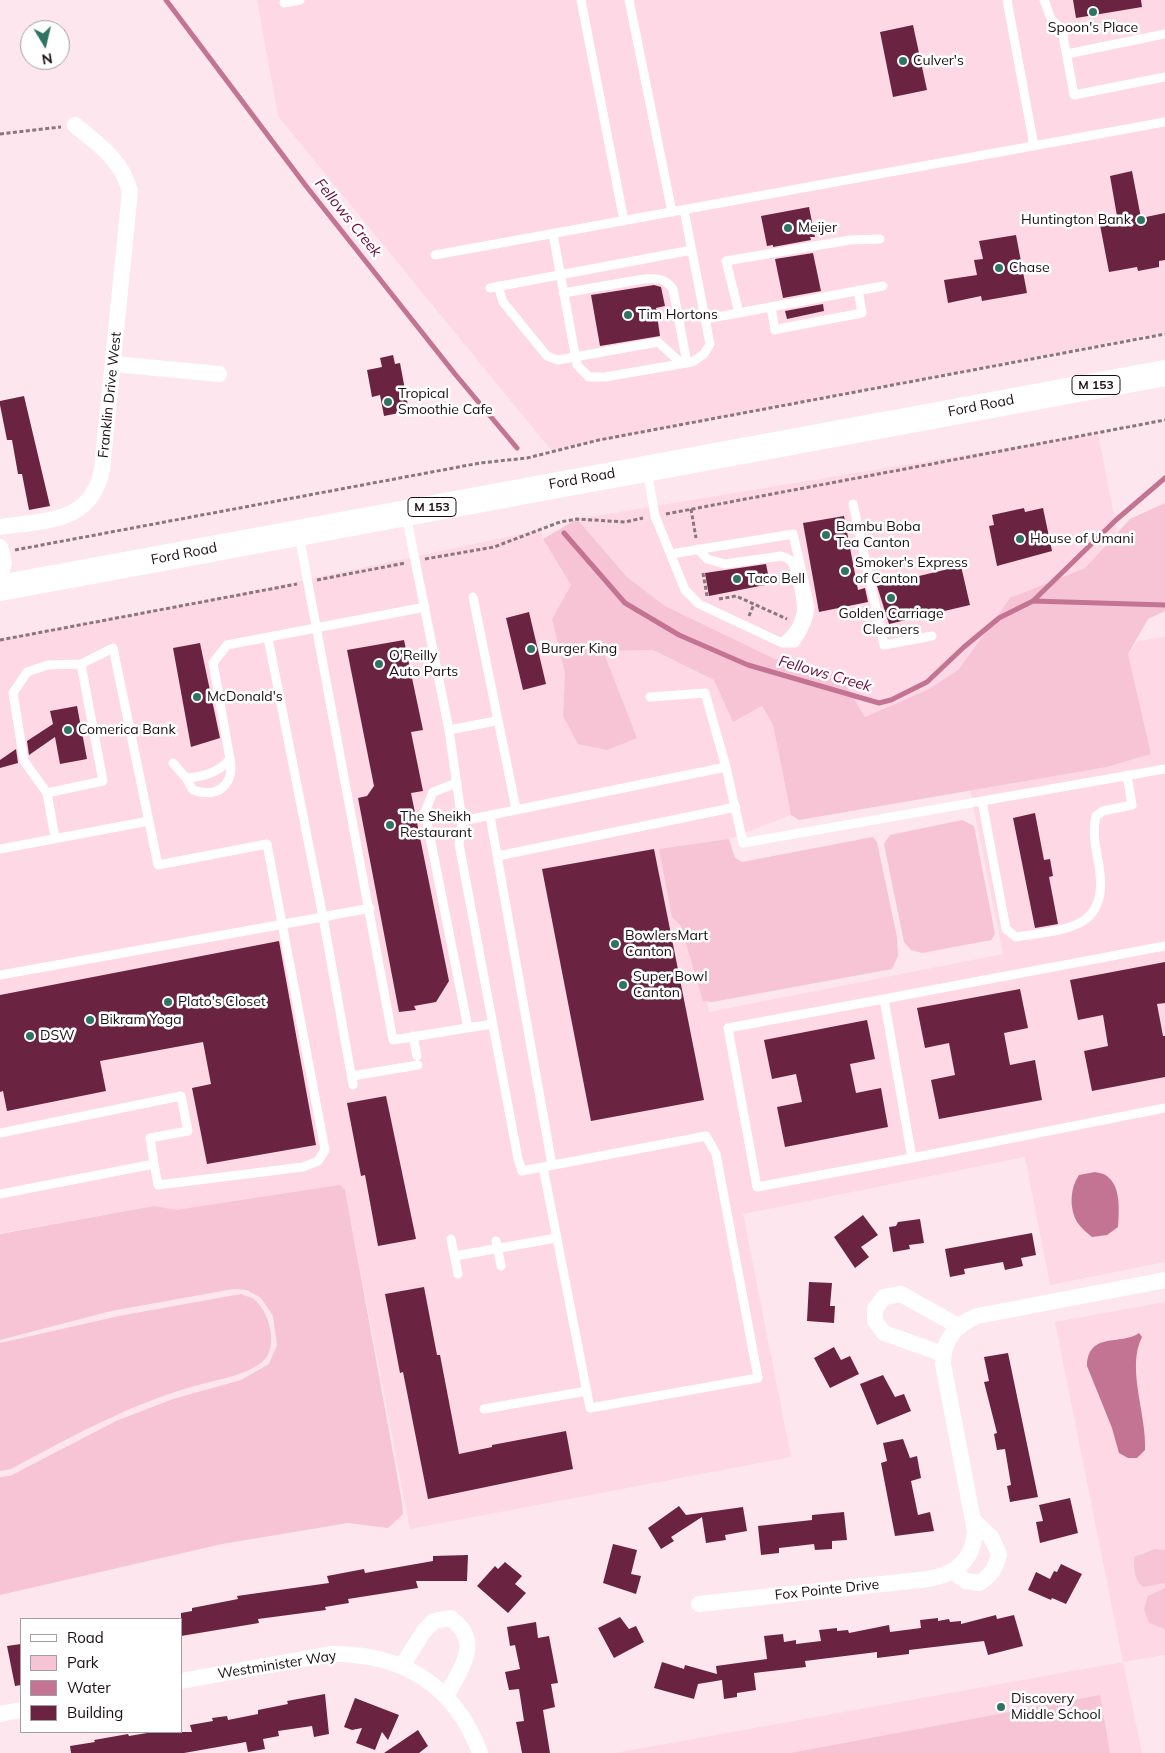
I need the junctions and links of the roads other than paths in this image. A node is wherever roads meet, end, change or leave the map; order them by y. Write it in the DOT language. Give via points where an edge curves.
graph roads {
  1 [pos="300,0"];
  2 [pos="580,0"];
  3 [pos="630,0"];
  4 [pos="1007,0"];
  5 [pos="1044,0"];
  6 [pos="284,3"];
  7 [pos="1165,34"];
  8 [pos="1067,54"];
  9 [pos="1165,77"];
  10 [pos="1165,122"];
  11 [pos="76,125"];
  12 [pos="1034,146"];
  13 [pos="684,210"];
  14 [pos="672,212"];
  15 [pos="624,221"];
  16 [pos="553,234"];
  17 [pos="880,239"];
  18 [pos="692,250"];
  19 [pos="435,255"];
  20 [pos="560,275"];
  21 [pos="883,286"];
  22 [pos="858,290"];
  23 [pos="563,293"];
  24 [pos="771,307"];
  25 [pos="739,313"];
  26 [pos="706,319"];
  27 [pos="576,357"];
  28 [pos="685,363"];
  29 [pos="114,364"];
  30 [pos="1165,373"];
  31 [pos="219,374"];
  32 [pos="646,468"];
  33 [pos="853,504"];
  34 [pos="406,512"];
  35 [pos="0,526"];
  36 [pos="299,532"];
  37 [pos="698,545"];
  38 [pos="2,549"];
  39 [pos="671,554"];
  40 [pos="0,576"];
  41 [pos="0,588"];
  42 [pos="473,598"];
  43 [pos="425,607"];
  44 [pos="317,627"];
  45 [pos="932,636"];
  46 [pos="268,638"];
  47 [pos="782,643"];
  48 [pos="81,664"];
  49 [pos="650,697"];
  50 [pos="496,721"];
  51 [pos="449,730"];
  52 [pos="230,759"];
  53 [pos="173,763"];
  54 [pos="726,768"];
  55 [pos="1165,769"];
  56 [pos="1127,775"];
  57 [pos="186,778"];
  58 [pos="457,783"];
  59 [pos="47,793"];
  60 [pos="982,801"];
  61 [pos="736,807"];
  62 [pos="516,809"];
  63 [pos="490,816"];
  64 [pos="149,821"];
  65 [pos="462,821"];
  66 [pos="55,838"];
  67 [pos="0,848"];
  68 [pos="498,856"];
  69 [pos="370,908"];
  70 [pos="322,917"];
  71 [pos="282,924"];
  72 [pos="1165,946"];
  73 [pos="0,976"];
  74 [pos="884,999"];
  75 [pos="492,1024"];
  76 [pos="468,1028"];
  77 [pos="412,1036"];
  78 [pos="1165,1108"];
  79 [pos="0,1133"];
  80 [pos="912,1158"];
  81 [pos="154,1164"];
  82 [pos="552,1166"];
  83 [pos="542,1167"];
  84 [pos="0,1194"];
  85 [pos="556,1238"];
  86 [pos="451,1239"];
  87 [pos="497,1245"];
  88 [pos="455,1256"];
  89 [pos="501,1266"];
  90 [pos="458,1274"];
  91 [pos="1165,1280"];
  92 [pos="958,1326"];
  93 [pos="943,1354"];
  94 [pos="587,1391"];
  95 [pos="484,1409"];
  96 [pos="974,1521"];
  97 [pos="954,1572"];
  98 [pos="699,1604"];
  99 [pos="402,1666"];
  100 [pos="182,1681"];
  101 [pos="446,1697"];
  102 [pos="20,1710"];
  103 [pos="0,1714"];
  104 [pos="480,1753"];
  1 -- 6 [label="lane"];
  2 -- 15 [label="lane"];
  3 -- 14 [label="lane"];
  4 -- 12 [label="lane"];
  5 -- 8 [label="lane" via="1051,19 1062,30"];
  7 -- 8 [label="lane"];
  8 -- 9 [label="lane" via="1074,95"];
  10 -- 12 [label="lane"];
  11 -- 29 [label="street, Franklin Drive West" via="115,158 130,191"];
  12 -- 13 [label="lane"];
  13 -- 14 [label="lane"];
  13 -- 18 [label="lane"];
  14 -- 15 [label="lane"];
  15 -- 16 [label="lane"];
  16 -- 19 [label="lane"];
  16 -- 20 [label="lane"];
  17 -- 25 [label="lane" via="850,240 726,261"];
  18 -- 20 [label="lane"];
  18 -- 26 [label="lane"];
  20 -- 23 [label="lane"];
  20 -- 27 [label="lane" via="494,287 547,356 558,360"];
  21 -- 22 [label="lane"];
  22 -- 24 [label="lane"];
  22 -- 24 [label="lane" via="862,313 775,330"];
  23 -- 27 [label="lane"];
  23 -- 28 [label="lane" via="644,279 658,278 668,282 673,289"];
  24 -- 25 [label="lane"];
  25 -- 26 [label="lane"];
  26 -- 28 [label="lane" via="710,344 704,354"];
  27 -- 28 [label="lane" via="658,342"];
  27 -- 28 [label="lane" via="577,365 589,377"];
  29 -- 31 [label="street"];
  29 -- 35 [label="street, Franklin Drive West" via="102,470 95,494 83,508 71,514"];
  30 -- 32 [label="main road, Ford Road / M 153"];
  32 -- 34 [label="main road, Ford Road / M 153"];
  32 -- 39 [label="lane" via="655,516"];
  33 -- 45 [label="lane" via="884,645"];
  34 -- 36 [label="main road, Ford Road / M 153"];
  34 -- 43 [label="lane"];
  36 -- 41 [label="main road, Ford Road / M 153"];
  36 -- 44 [label="lane"];
  37 -- 39 [label="lane"];
  37 -- 47 [label="lane" via="707,559 725,564 781,556 789,559 794,565 802,608 797,624"];
  37 -- 47 [label="lane" via="793,534 810,617 795,643"];
  38 -- 40 [label="street" via="4,563"];
  39 -- 47 [label="lane" via="684,590 699,604"];
  42 -- 50 [label="lane"];
  43 -- 44 [label="lane"];
  43 -- 51 [label="lane"];
  44 -- 46 [label="lane"];
  44 -- 69 [label="lane"];
  46 -- 52 [label="lane" via="227,645 213,663"];
  46 -- 70 [label="lane"];
  48 -- 59 [label="lane" via="103,781"];
  48 -- 59 [label="lane" via="48,665 27,672 13,693 24,761"];
  48 -- 64 [label="lane" via="113,648"];
  49 -- 54 [label="lane" via="705,693"];
  50 -- 51 [label="lane"];
  50 -- 62 [label="lane"];
  51 -- 58 [label="lane"];
  52 -- 57 [label="lane" via="224,766 202,777"];
  52 -- 57 [label="lane" via="233,773 227,784 214,792 204,794 193,790"];
  53 -- 57 [label="lane"];
  54 -- 61 [label="lane"];
  54 -- 62 [label="lane"];
  55 -- 56 [label="lane"];
  56 -- 60 [label="lane"];
  56 -- 60 [label="lane" via="1132,805 1103,811 1096,816 1093,830 1103,887 1098,904 1084,922 1016,937 1006,929"];
  58 -- 65 [label="lane"];
  58 -- 76 [label="lane" via="433,792 426,812"];
  59 -- 66 [label="lane"];
  60 -- 61 [label="lane" via="743,843"];
  61 -- 68 [label="lane"];
  62 -- 63 [label="lane"];
  63 -- 65 [label="lane"];
  63 -- 68 [label="lane"];
  64 -- 66 [label="lane"];
  64 -- 71 [label="lane" via="158,865 267,844"];
  65 -- 75 [label="lane" via="459,844"];
  66 -- 67 [label="lane"];
  68 -- 82 [label="lane"];
  69 -- 70 [label="lane"];
  69 -- 77 [label="lane" via="393,1040"];
  70 -- 71 [label="lane"];
  70 -- 77 [label="lane" via="352,1081 418,1060"];
  71 -- 73 [label="lane"];
  71 -- 81 [label="lane" via="325,1150 318,1161 303,1167 158,1185"];
  72 -- 74 [label="lane"];
  74 -- 80 [label="lane"];
  74 -- 80 [label="lane" via="728,1028 757,1187"];
  75 -- 76 [label="lane"];
  75 -- 83 [label="lane" via="522,1171"];
  76 -- 77 [label="lane"];
  78 -- 80 [label="lane"];
  79 -- 81 [label="lane" via="181,1096 188,1131 150,1138"];
  81 -- 84 [label="lane"];
  82 -- 83 [label="lane"];
  82 -- 94 [label="lane" via="706,1136 716,1154 758,1378 590,1408"];
  83 -- 85 [label="lane"];
  85 -- 87 [label="lane"];
  85 -- 94 [label="lane"];
  86 -- 88 [label="lane"];
  87 -- 88 [label="lane"];
  87 -- 89 [label="lane"];
  88 -- 90 [label="lane"];
  91 -- 92 [label="street" via="977,1316"];
  92 -- 93 [label="street"];
  92 -- 93 [label="street" via="901,1294 884,1296 875,1309 875,1321 884,1333"];
  93 -- 96 [label="street"];
  94 -- 95 [label="lane"];
  96 -- 97 [label="street" via="974,1542 970,1553"];
  96 -- 97 [label="street" via="992,1537 999,1554 996,1566 979,1583 966,1581"];
  97 -- 98 [label="street, Fox Pointe Drive" via="928,1579"];
  99 -- 100 [label="street, Westminister Way" via="356,1654 331,1654"];
  99 -- 101 [label="street, Westminister Way" via="417,1673"];
  99 -- 101 [label="street" via="434,1621 450,1618 459,1624 467,1635 469,1646"];
  101 -- 104 [label="street, Westminister Way" via="469,1727"];
  102 -- 103 [label="street"];
}
